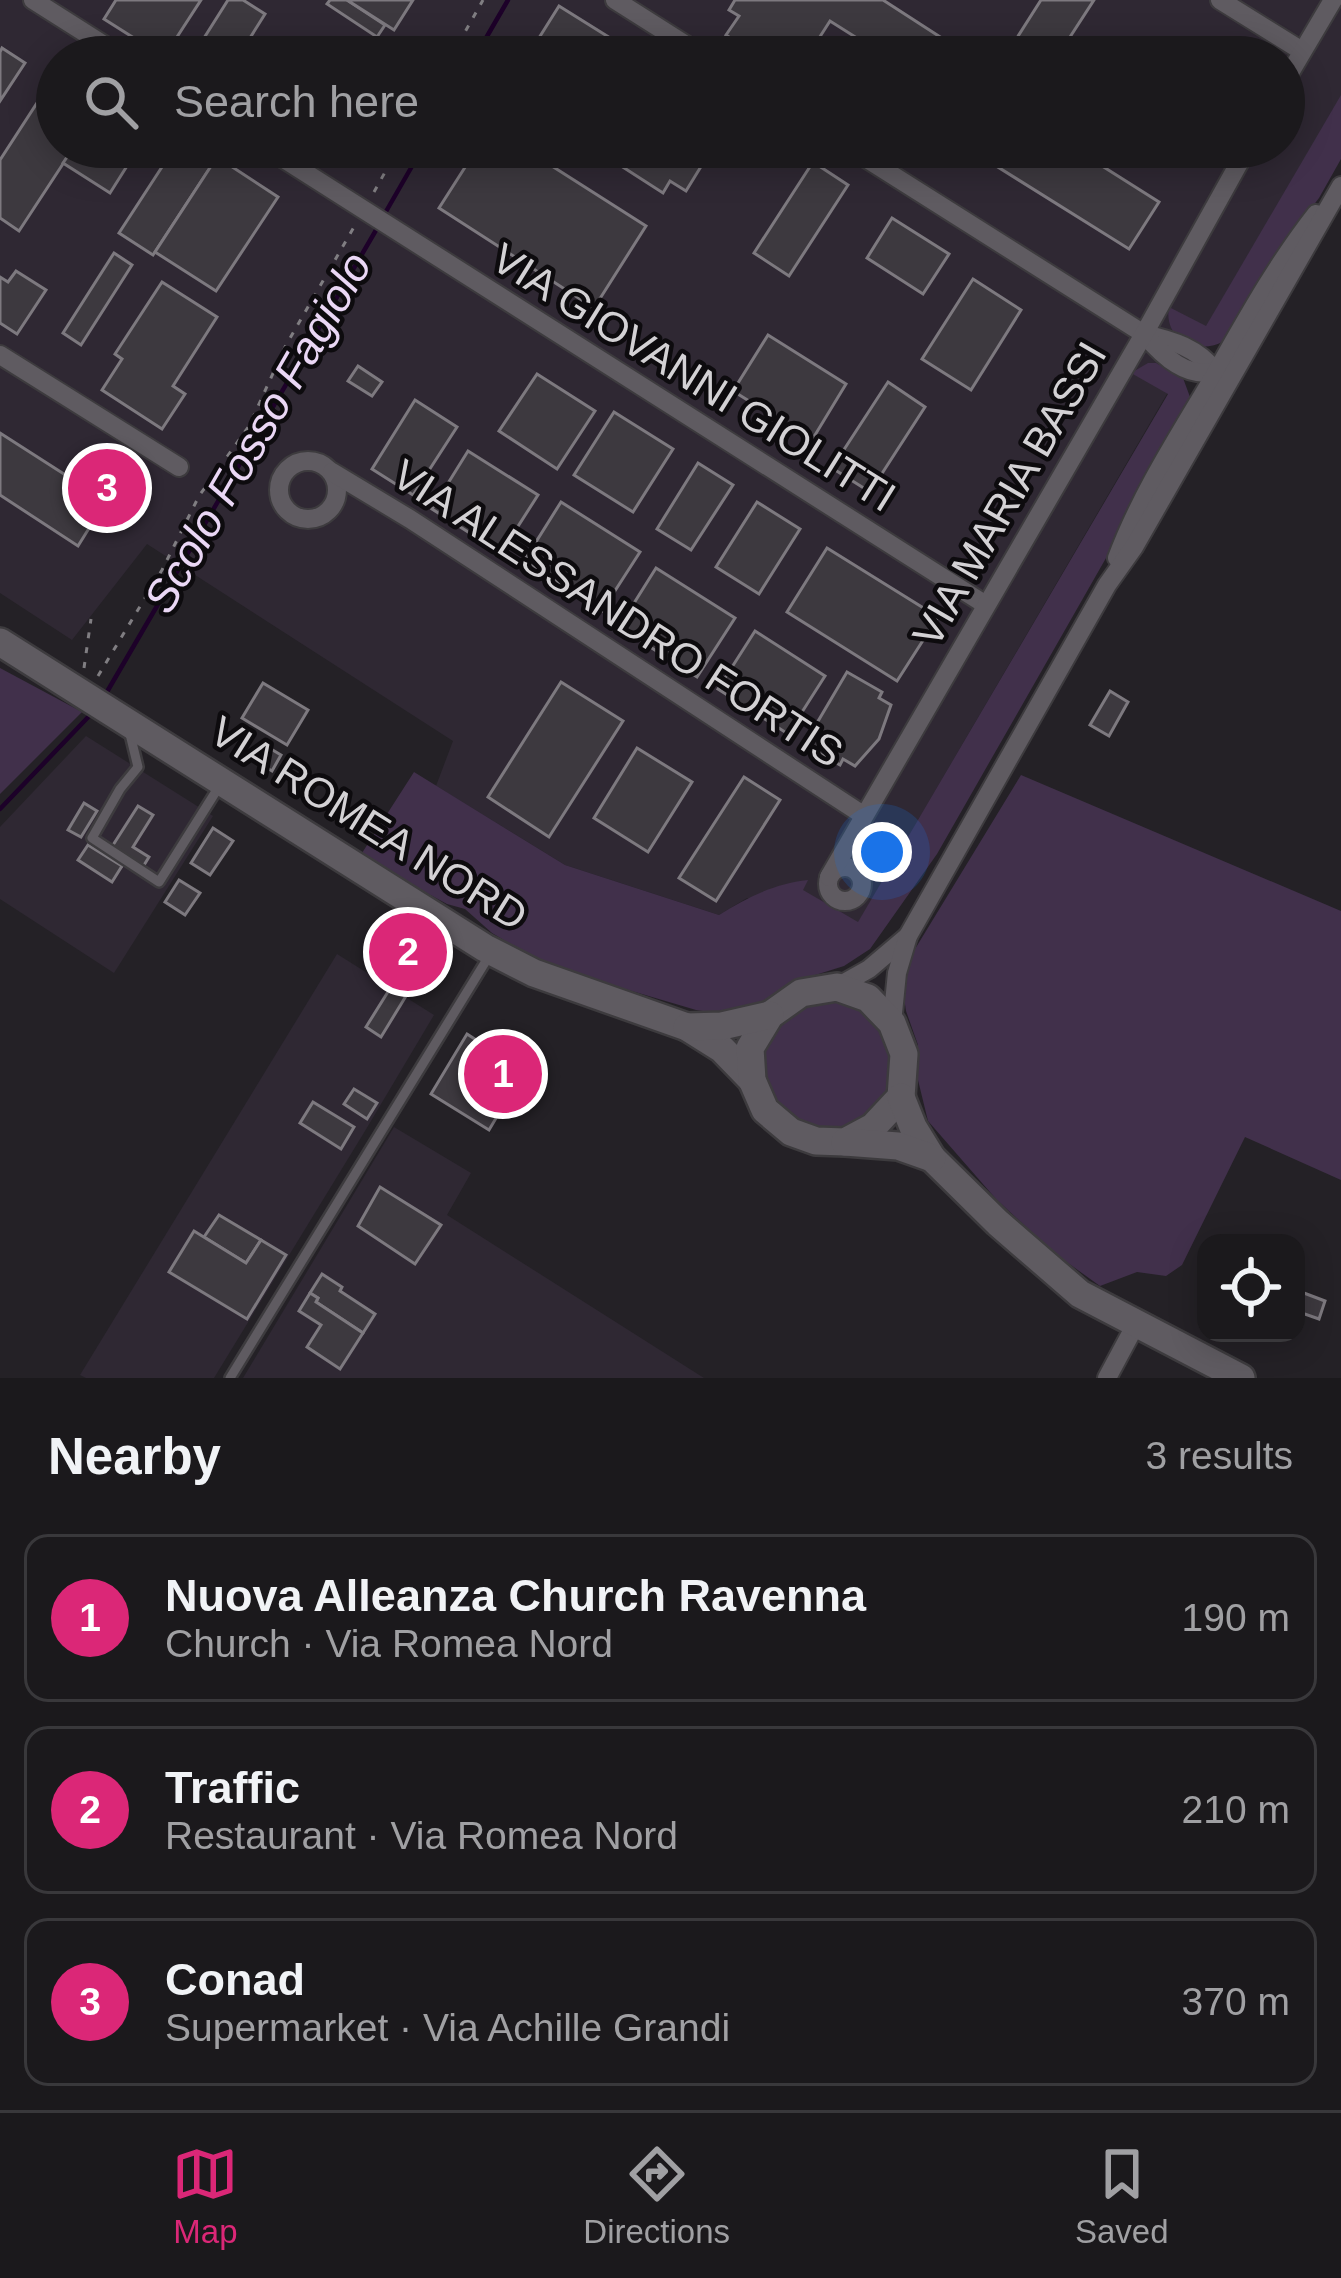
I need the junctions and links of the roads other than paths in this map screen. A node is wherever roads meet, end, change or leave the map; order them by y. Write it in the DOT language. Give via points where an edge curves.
graph roads {
  1 [pos="33,0"];
  2 [pos="614,0"];
  3 [pos="1220,0"];
  4 [pos="1333,0"];
  5 [pos="90,36"];
  6 [pos="671,36"];
  7 [pos="1278,36"];
  8 [pos="1305,46"];
  9 [pos="299,168"];
  10 [pos="881,168"];
  11 [pos="1236,168"];
  12 [pos="1341,184"];
  13 [pos="1296,267"];
  14 [pos="1144,334"];
  15 [pos="1231,347"];
  16 [pos="0,355"];
  17 [pos="1188,359"];
  18 [pos="1216,372"];
  19 [pos="1199,402"];
  20 [pos="179,467"];
  21 [pos="332,472"];
  22 [pos="1164,495"];
  23 [pos="1107,585"];
  24 [pos="986,605"];
  25 [pos="8,650"];
  26 [pos="120,718"];
  27 [pos="222,783"];
  28 [pos="863,815"];
  29 [pos="829,877"];
  30 [pos="908,936"];
  31 [pos="492,952"];
  32 [pos="837,987"];
  33 [pos="770,1016"];
  34 [pos="892,1023"];
  35 [pos="687,1027"];
  36 [pos="752,1080"];
  37 [pos="901,1096"];
  38 [pos="845,1142"];
  39 [pos="932,1158"];
  40 [pos="1136,1324"];
  41 [pos="230,1378"];
  42 [pos="1107,1378"];
  43 [pos="1241,1378"];
  1 -- 5 [label="street"];
  2 -- 6 [label="street"];
  3 -- 7 [label="street"];
  4 -- 8 [label="street"];
  9 -- 24 [label="street, VIA GIOVANNI GIOLITTI"];
  10 -- 14 [label="street"];
  11 -- 14 [label="street, VIA MARIA BASSI"];
  12 -- 13 [label="street"];
  12 -- 15 [label="street" via="1279,264"];
  13 -- 18 [label="street" via="1229,367"];
  13 -- 22 [label="street"];
  14 -- 17 [label="street" via="1161,354"];
  14 -- 24 [label="street, VIA MARIA BASSI"];
  15 -- 17 [label="street"];
  15 -- 18 [label="street"];
  16 -- 20 [label="street"];
  17 -- 18 [label="street" via="1207,359"];
  17 -- 19 [label="street"];
  18 -- 19 [label="street"];
  18 -- 22 [label="street" via="1222,380"];
  19 -- 23 [label="street" via="1146,492"];
  21 -- 28 [label="street, VIA ALESSANDRO FORTIS"];
  22 -- 23 [label="street"];
  23 -- 30 [label="street"];
  24 -- 28 [label="street, VIA MARIA BASSI"];
  25 -- 26 [label="main road, VIA ROMEA NORD"];
  26 -- 27 [label="main road, VIA ROMEA NORD"];
  26 -- 27 [label="lane" via="138,767 92,838 160,882"];
  27 -- 31 [label="main road, VIA ROMEA NORD"];
  28 -- 29 [label="street, VIA MARIA BASSI"];
  30 -- 32 [label="street"];
  30 -- 34 [label="street"];
  31 -- 35 [label="main road, VIA ROMEA NORD"];
  31 -- 41 [label="lane"];
  32 -- 33 [label="main road" via="801,993"];
  32 -- 34 [label="main road" via="868,998"];
  33 -- 35 [label="main road, VIA ROMEA NORD"];
  33 -- 36 [label="main road" via="750,1048"];
  34 -- 37 [label="main road" via="904,1054"];
  35 -- 36 [label="main road, VIA ROMEA NORD"];
  36 -- 38 [label="main road" via="765,1110 791,1132"];
  37 -- 38 [label="main road" via="873,1127"];
  37 -- 39 [label="main road"];
  38 -- 39 [label="main road"];
  39 -- 40 [label="main road" via="1081,1294"];
  40 -- 42 [label="street"];
  40 -- 43 [label="main road"];
}
